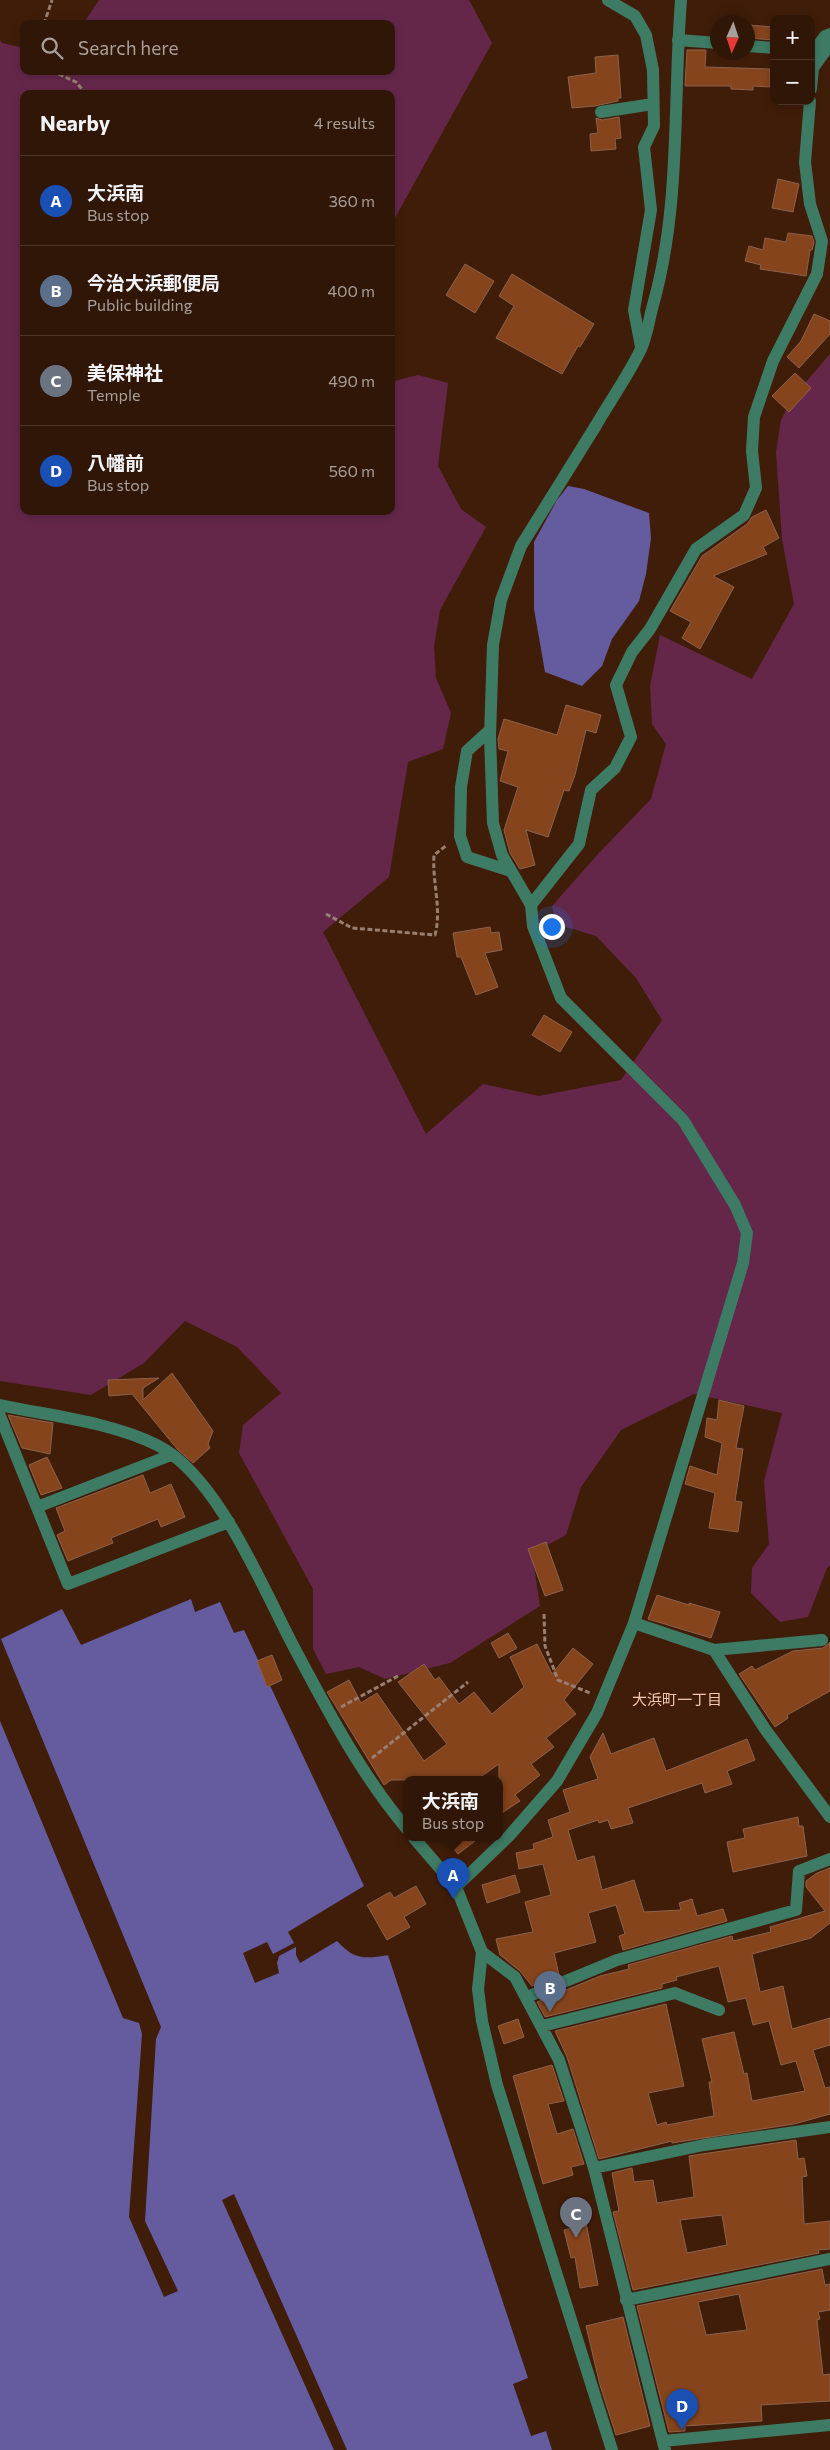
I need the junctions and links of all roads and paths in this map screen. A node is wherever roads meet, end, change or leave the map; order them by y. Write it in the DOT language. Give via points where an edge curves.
graph roads {
  1 [pos="52,0"];
  2 [pos="608,0"];
  3 [pos="681,0"];
  4 [pos="45,20"];
  5 [pos="830,34"];
  6 [pos="678,40"];
  7 [pos="710,42"];
  8 [pos="830,44"];
  9 [pos="755,47"];
  10 [pos="770,48"];
  11 [pos="815,51"];
  12 [pos="815,65"];
  13 [pos="61,75"];
  14 [pos="83,90"];
  15 [pos="654,104"];
  16 [pos="810,105"];
  17 [pos="601,112"];
  18 [pos="817,274"];
  19 [pos="830,275"];
  20 [pos="642,347"];
  21 [pos="490,730"];
  22 [pos="460,836"];
  23 [pos="511,872"];
  24 [pos="531,905"];
  25 [pos="326,914"];
  26 [pos="0,1406"];
  27 [pos="0,1416"];
  28 [pos="171,1455"];
  29 [pos="37,1507"];
  30 [pos="229,1522"];
  31 [pos="544,1614"];
  32 [pos="634,1623"];
  33 [pos="822,1640"];
  34 [pos="714,1650"];
  35 [pos="398,1676"];
  36 [pos="468,1682"];
  37 [pos="603,1698"];
  38 [pos="330,1713"];
  39 [pos="362,1766"];
  40 [pos="830,1817"];
  41 [pos="403,1823"];
  42 [pos="417,1841"];
  43 [pos="830,1859"];
  44 [pos="456,1887"];
  45 [pos="482,1952"];
  46 [pos="527,1998"];
  47 [pos="719,2010"];
  48 [pos="542,2026"];
  49 [pos="830,2127"];
  50 [pos="594,2168"];
  51 [pos="830,2259"];
  52 [pos="626,2300"];
  53 [pos="830,2425"];
  54 [pos="664,2445"];
  55 [pos="612,2450"];
  1 -- 4 [label="path"];
  2 -- 15 [label="street" via="635,16 646,35 653,70"];
  3 -- 6 [label="street"];
  5 -- 11 [label="street"];
  6 -- 7 [label="street"];
  6 -- 20 [label="street" via="667,240"];
  8 -- 12 [label="street"];
  9 -- 10 [label="street"];
  13 -- 14 [label="path" via="76,82"];
  15 -- 17 [label="street"];
  15 -- 20 [label="street" via="654,126 644,147 651,210 634,310"];
  16 -- 18 [label="street" via="806,162 810,204 822,241"];
  18 -- 19 [label="street"];
  18 -- 24 [label="street" via="773,362 754,417 752,451 756,488 744,515 696,549 650,629 632,652 616,685 631,737 615,768 591,790 579,844"];
  20 -- 21 [label="street" via="521,546 501,600 494,645"];
  21 -- 22 [label="street" via="467,750 461,787"];
  21 -- 23 [label="street" via="493,823 502,855"];
  22 -- 23 [label="street" via="467,857"];
  22 -- 25 [label="path" via="434,855 432,876 439,921 435,935 352,928"];
  23 -- 24 [label="street"];
  24 -- 32 [label="street" via="533,926 562,998 683,1120 735,1205 747,1233 743,1263"];
  26 -- 28 [label="street" via="128,1432"];
  27 -- 29 [label="street"];
  28 -- 29 [label="street"];
  28 -- 30 [label="street" via="194,1473"];
  29 -- 30 [label="street" via="68,1584"];
  30 -- 38 [label="street"];
  31 -- 37 [label="path" via="545,1646 558,1680"];
  32 -- 34 [label="street"];
  32 -- 37 [label="street"];
  33 -- 34 [label="street"];
  34 -- 40 [label="street" via="764,1728"];
  35 -- 38 [label="path"];
  36 -- 39 [label="path"];
  37 -- 44 [label="street" via="557,1781 509,1836"];
  38 -- 39 [label="street"];
  39 -- 41 [label="street"];
  42 -- 44 [label="street"];
  43 -- 46 [label="street" via="799,1871 796,1910 617,1960"];
  44 -- 45 [label="street"];
  45 -- 46 [label="street" via="515,1977"];
  45 -- 55 [label="street" via="478,1990 497,2086"];
  46 -- 48 [label="street"];
  47 -- 48 [label="street" via="675,1993"];
  48 -- 50 [label="street" via="559,2060"];
  49 -- 50 [label="street" via="704,2146"];
  50 -- 52 [label="street"];
  51 -- 52 [label="street"];
  52 -- 54 [label="street"];
  53 -- 54 [label="street"];
}
